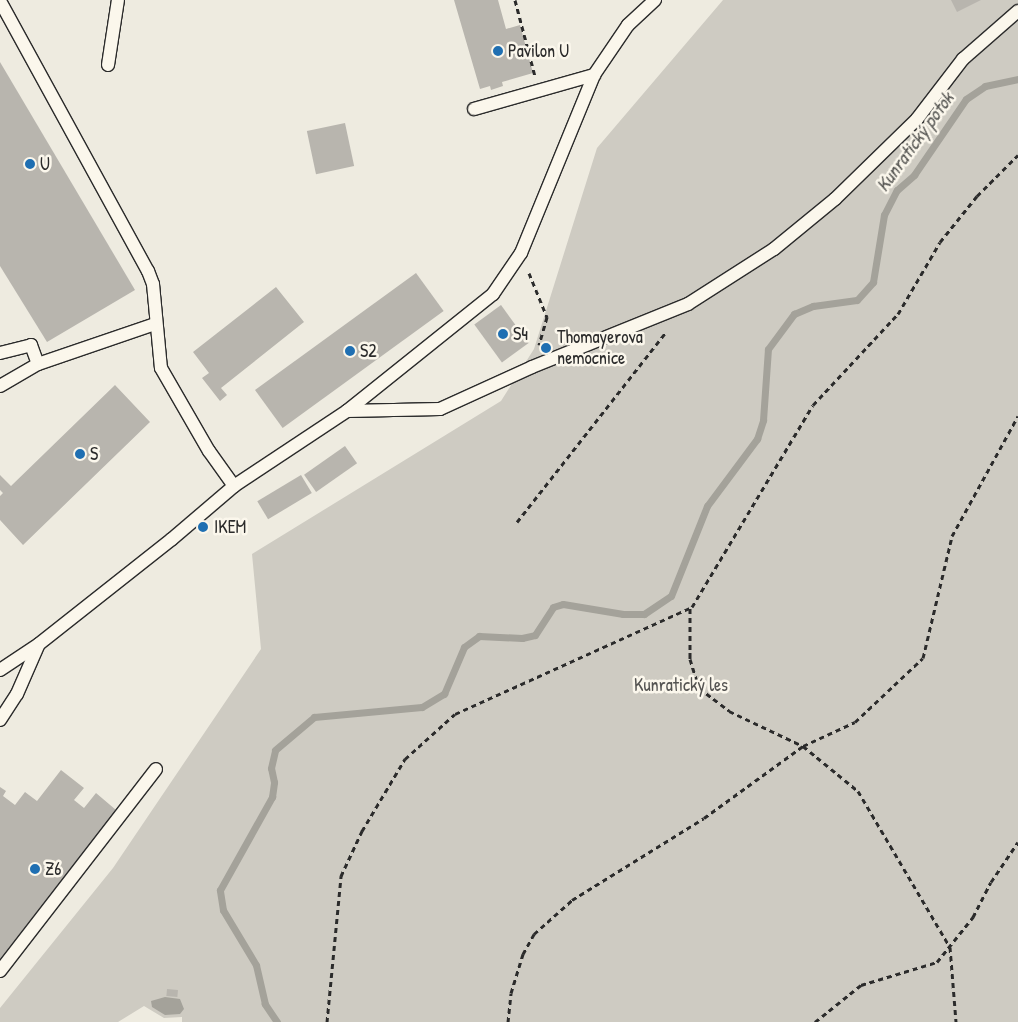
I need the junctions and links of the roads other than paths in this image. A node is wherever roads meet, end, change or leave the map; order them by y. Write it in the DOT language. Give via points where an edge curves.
graph roads {
  1 [pos="118,0"];
  2 [pos="655,0"];
  3 [pos="0,1"];
  4 [pos="1018,11"];
  5 [pos="108,65"];
  6 [pos="594,75"];
  7 [pos="474,109"];
  8 [pos="154,324"];
  9 [pos="0,353"];
  10 [pos="38,364"];
  11 [pos="0,386"];
  12 [pos="347,411"];
  13 [pos="234,486"];
  14 [pos="39,644"];
  15 [pos="0,670"];
  16 [pos="0,720"];
  17 [pos="156,769"];
  18 [pos="0,971"];
  1 -- 5 [label="lane"];
  2 -- 6 [label="lane" via="628,24"];
  3 -- 8 [label="lane" via="148,272 153,284"];
  4 -- 12 [label="lane" via="963,59 917,119 863,172 774,249 688,304 532,367 440,409"];
  6 -- 7 [label="lane"];
  6 -- 12 [label="lane" via="521,253 493,294"];
  8 -- 10 [label="lane"];
  8 -- 13 [label="lane" via="167,382"];
  9 -- 10 [label="lane" via="31,345"];
  10 -- 11 [label="lane"];
  12 -- 13 [label="lane"];
  13 -- 14 [label="lane"];
  14 -- 15 [label="lane"];
  14 -- 16 [label="lane" via="17,694"];
  17 -- 18 [label="lane"];
}
